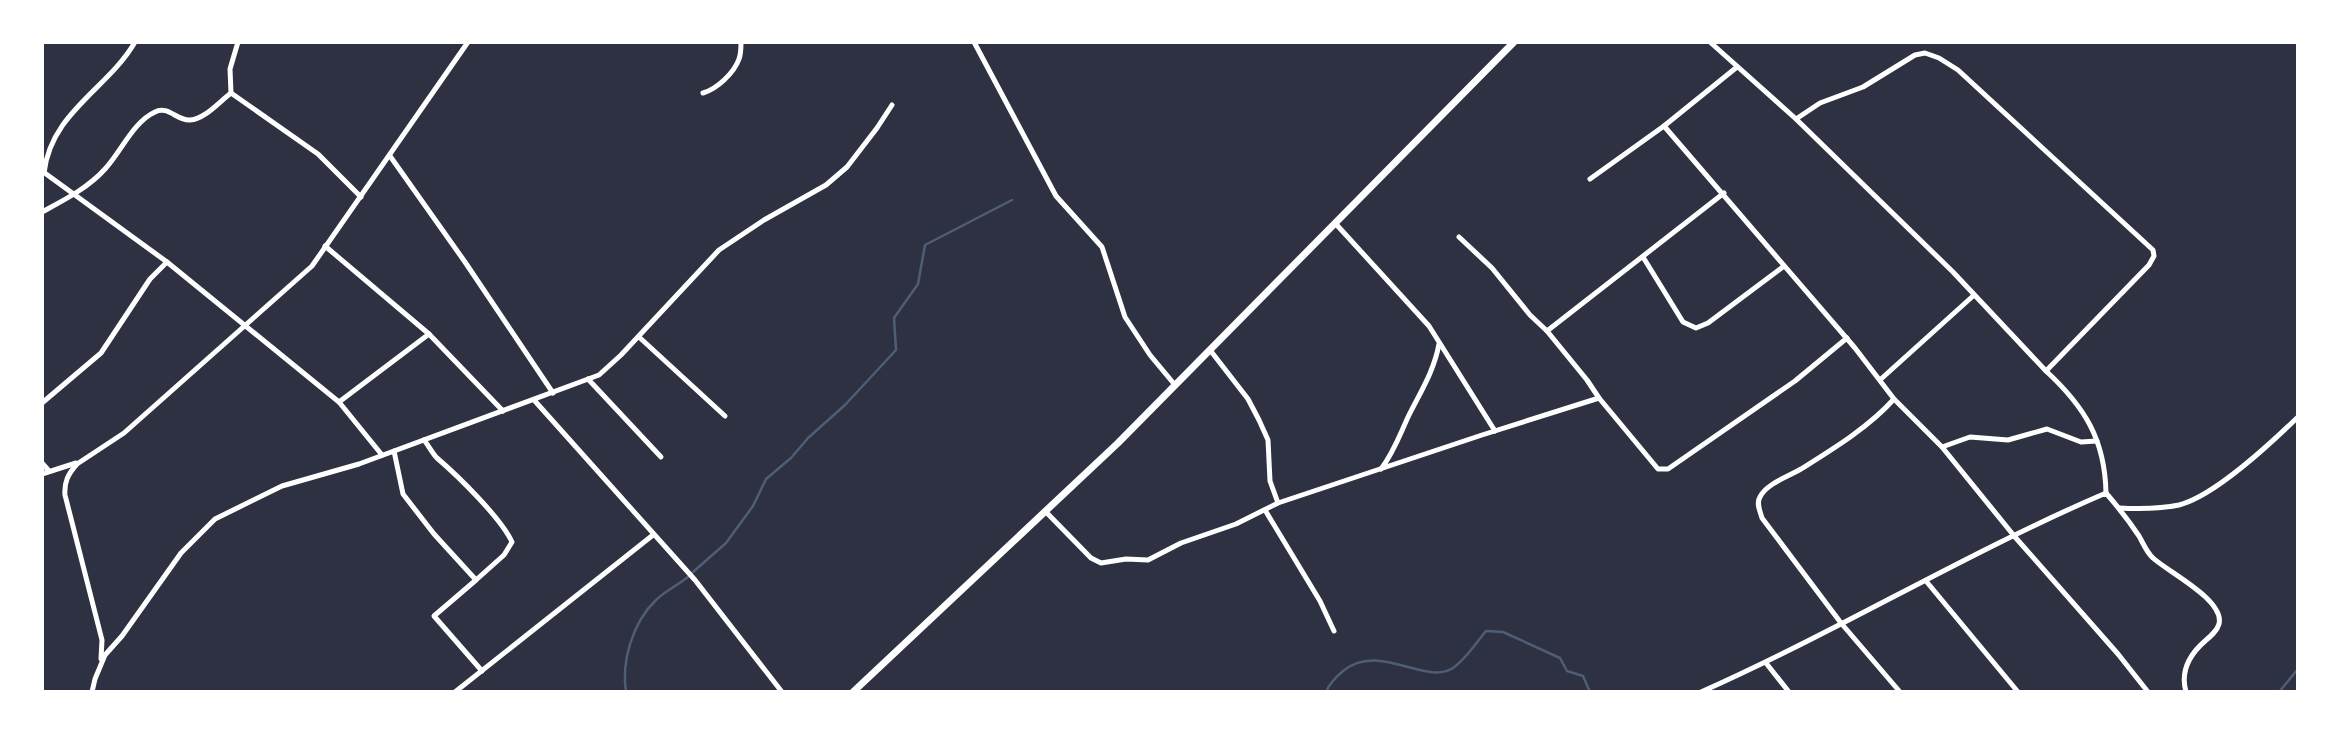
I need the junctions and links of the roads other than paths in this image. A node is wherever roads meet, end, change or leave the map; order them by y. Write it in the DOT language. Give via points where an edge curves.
graph roads {
  1 [pos="135,42"];
  2 [pos="238,42"];
  3 [pos="468,42"];
  4 [pos="741,42"];
  5 [pos="974,42"];
  6 [pos="1514,42"];
  7 [pos="1710,42"];
  8 [pos="1737,67"];
  9 [pos="230,93"];
  10 [pos="703,93"];
  11 [pos="892,105"];
  12 [pos="1796,119"];
  13 [pos="1664,126"];
  14 [pos="390,156"];
  15 [pos="43,172"];
  16 [pos="1590,178"];
  17 [pos="1724,193"];
  18 [pos="75,194"];
  19 [pos="361,197"];
  20 [pos="42,212"];
  21 [pos="1335,223"];
  22 [pos="1459,237"];
  23 [pos="325,246"];
  24 [pos="1643,257"];
  25 [pos="167,262"];
  26 [pos="1784,266"];
  27 [pos="1973,296"];
  28 [pos="244,326"];
  29 [pos="1547,331"];
  30 [pos="429,334"];
  31 [pos="639,337"];
  32 [pos="1847,338"];
  33 [pos="1439,344"];
  34 [pos="1210,350"];
  35 [pos="2046,371"];
  36 [pos="588,379"];
  37 [pos="1881,379"];
  38 [pos="1175,385"];
  39 [pos="553,393"];
  40 [pos="1599,398"];
  41 [pos="1894,399"];
  42 [pos="534,400"];
  43 [pos="340,402"];
  44 [pos="42,403"];
  45 [pos="503,411"];
  46 [pos="725,416"];
  47 [pos="2298,417"];
  48 [pos="1495,431"];
  49 [pos="424,440"];
  50 [pos="2097,441"];
  51 [pos="1942,447"];
  52 [pos="394,451"];
  53 [pos="382,455"];
  54 [pos="662,457"];
  55 [pos="80,462"];
  56 [pos="42,463"];
  57 [pos="1381,469"];
  58 [pos="49,471"];
  59 [pos="42,474"];
  60 [pos="2106,493"];
  61 [pos="1278,503"];
  62 [pos="2119,508"];
  63 [pos="1265,510"];
  64 [pos="1046,512"];
  65 [pos="653,535"];
  66 [pos="2015,537"];
  67 [pos="476,580"];
  68 [pos="1926,581"];
  69 [pos="1841,623"];
  70 [pos="1334,631"];
  71 [pos="1766,663"];
  72 [pos="482,671"];
  73 [pos="98,672"];
  74 [pos="92,692"];
  75 [pos="455,692"];
  76 [pos="782,692"];
  77 [pos="853,692"];
  78 [pos="1701,692"];
  79 [pos="1789,692"];
  80 [pos="1900,692"];
  81 [pos="2018,692"];
  82 [pos="2148,692"];
  83 [pos="2186,692"];
  1 -- 15 [label="street" via="121,64 71,114 53,141"];
  2 -- 9 [label="street" via="230,69"];
  3 -- 14 [label="street"];
  4 -- 10 [label="street" via="740,58 732,71"];
  5 -- 38 [label="street" via="1056,196 1102,247 1125,317"];
  6 -- 21 [label="main road"];
  7 -- 8 [label="street"];
  8 -- 12 [label="street"];
  8 -- 13 [label="street"];
  9 -- 18 [label="street" via="199,117 183,119 168,110 153,113 103,172"];
  9 -- 19 [label="street" via="318,154"];
  11 -- 31 [label="street" via="847,167 826,185 719,250"];
  12 -- 27 [label="street"];
  12 -- 35 [label="street" via="1820,103 1863,87 1915,55 1939,58 1958,70 2153,250 2150,265"];
  13 -- 16 [label="street"];
  13 -- 17 [label="street"];
  14 -- 19 [label="street"];
  14 -- 39 [label="street"];
  15 -- 18 [label="street"];
  17 -- 24 [label="street"];
  17 -- 26 [label="street"];
  18 -- 20 [label="street"];
  18 -- 25 [label="street"];
  19 -- 23 [label="street"];
  21 -- 33 [label="street" via="1429,326"];
  21 -- 34 [label="main road"];
  22 -- 29 [label="street"];
  23 -- 28 [label="street" via="312,266"];
  23 -- 30 [label="street"];
  24 -- 26 [label="street" via="1683,322 1696,328"];
  24 -- 29 [label="street"];
  25 -- 28 [label="street"];
  25 -- 44 [label="street" via="150,279 101,353"];
  26 -- 32 [label="street"];
  27 -- 35 [label="street"];
  27 -- 37 [label="street"];
  28 -- 43 [label="street"];
  28 -- 55 [label="street" via="124,433"];
  29 -- 40 [label="street"];
  30 -- 43 [label="street"];
  30 -- 45 [label="street"];
  31 -- 36 [label="street" via="599,375"];
  31 -- 46 [label="street"];
  32 -- 37 [label="street"];
  32 -- 40 [label="street" via="1795,381 1668,469 1658,468"];
  33 -- 48 [label="street"];
  33 -- 57 [label="street" via="1435,365"];
  34 -- 38 [label="main road"];
  34 -- 61 [label="street" via="1248,399 1268,440 1270,481"];
  35 -- 50 [label="street" via="2080,407"];
  36 -- 39 [label="street"];
  36 -- 54 [label="street"];
  37 -- 41 [label="street"];
  38 -- 64 [label="main road"];
  39 -- 42 [label="street"];
  40 -- 48 [label="street"];
  41 -- 51 [label="street"];
  41 -- 69 [label="street" via="1852,434 1759,497 1762,518"];
  42 -- 45 [label="street"];
  42 -- 65 [label="street"];
  43 -- 53 [label="street"];
  45 -- 49 [label="street"];
  47 -- 62 [label="street" via="2262,452 2202,496 2181,505"];
  48 -- 57 [label="street"];
  49 -- 52 [label="street"];
  49 -- 67 [label="street" via="512,542"];
  50 -- 51 [label="street" via="2081,442 2047,429 2008,440 1970,438"];
  50 -- 60 [label="street"];
  51 -- 66 [label="street"];
  52 -- 53 [label="street"];
  52 -- 67 [label="street" via="403,495"];
  53 -- 73 [label="street" via="282,486 215,519 168,570 105,655"];
  55 -- 58 [label="street"];
  55 -- 73 [label="street" via="70,471 65,488 102,640"];
  56 -- 58 [label="street"];
  57 -- 61 [label="street"];
  58 -- 59 [label="street"];
  60 -- 62 [label="street"];
  60 -- 66 [label="street"];
  61 -- 63 [label="street"];
  62 -- 83 [label="street" via="2152,557 2197,589 2218,614 2220,622 2214,632 2186,666"];
  63 -- 64 [label="street" via="1148,560 1101,563"];
  63 -- 70 [label="street"];
  64 -- 77 [label="main road"];
  65 -- 72 [label="street"];
  65 -- 76 [label="street" via="717,606"];
  66 -- 68 [label="street"];
  66 -- 82 [label="street"];
  67 -- 72 [label="street" via="434,616"];
  68 -- 69 [label="street"];
  68 -- 81 [label="street"];
  69 -- 71 [label="street"];
  69 -- 80 [label="street"];
  71 -- 78 [label="street"];
  71 -- 79 [label="street"];
  72 -- 75 [label="street"];
  73 -- 74 [label="street"];
}
